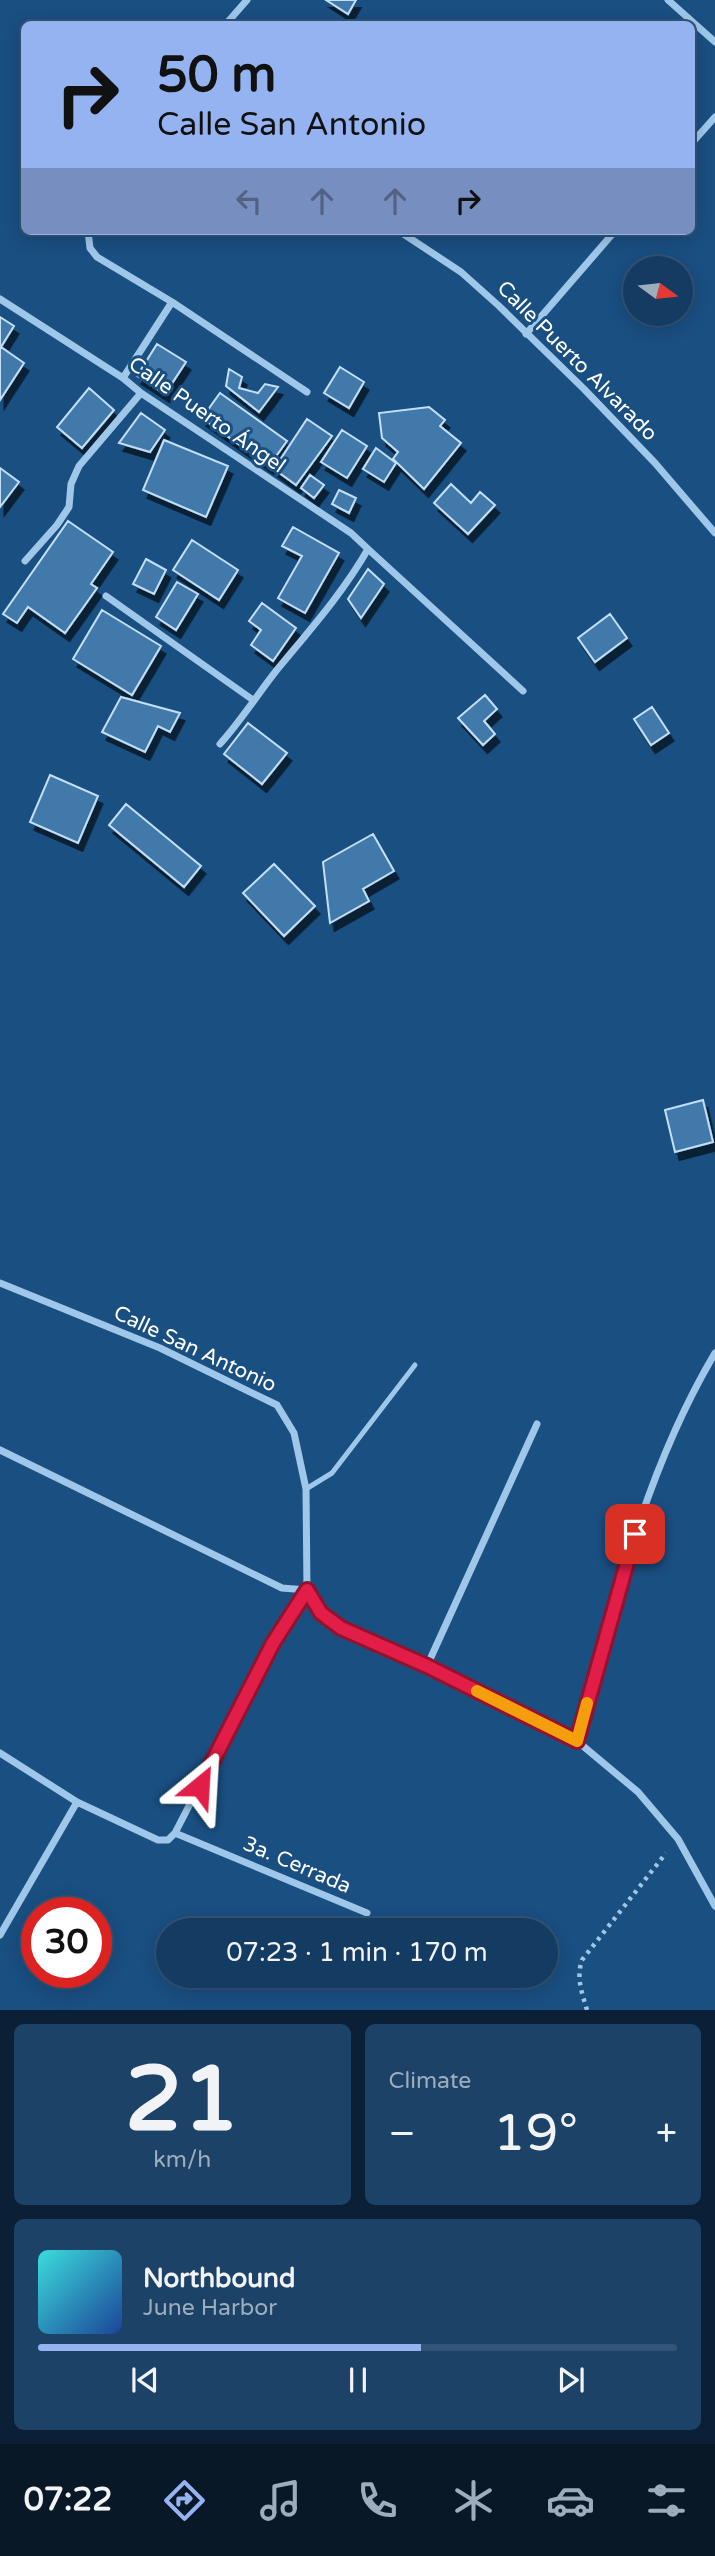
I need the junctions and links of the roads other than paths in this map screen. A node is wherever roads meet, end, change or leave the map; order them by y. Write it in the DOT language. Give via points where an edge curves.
graph roads {
  1 [pos="247,0"];
  2 [pos="668,0"];
  3 [pos="229,21"];
  4 [pos="692,21"];
  5 [pos="695,24"];
  6 [pos="715,42"];
  7 [pos="715,117"];
  8 [pos="695,140"];
  9 [pos="88,235"];
  10 [pos="405,235"];
  11 [pos="612,235"];
  12 [pos="0,299"];
  13 [pos="172,302"];
  14 [pos="526,334"];
  15 [pos="123,378"];
  16 [pos="307,392"];
  17 [pos="141,393"];
  18 [pos="715,533"];
  19 [pos="368,550"];
  20 [pos="25,561"];
  21 [pos="106,596"];
  22 [pos="523,691"];
  23 [pos="253,700"];
  24 [pos="220,744"];
  25 [pos="0,1283"];
  26 [pos="715,1353"];
  27 [pos="415,1365"];
  28 [pos="537,1424"];
  29 [pos="0,1450"];
  30 [pos="306,1489"];
  31 [pos="307,1590"];
  32 [pos="427,1666"];
  33 [pos="577,1741"];
  34 [pos="0,1753"];
  35 [pos="77,1802"];
  36 [pos="175,1833"];
  37 [pos="715,1906"];
  38 [pos="367,1913"];
  39 [pos="0,1935"];
  1 -- 3 [label="street"];
  2 -- 4 [label="street"];
  5 -- 6 [label="street"];
  7 -- 8 [label="street"];
  9 -- 13 [label="street" via="97,257"];
  10 -- 14 [label="street, Calle Puerto Alvarado" via="461,272"];
  11 -- 14 [label="street"];
  12 -- 15 [label="street, Calle Puerto Ángel"];
  13 -- 15 [label="street"];
  13 -- 16 [label="street"];
  14 -- 18 [label="street, Calle Puerto Alvarado" via="646,454"];
  15 -- 17 [label="street, Calle Puerto Ángel"];
  17 -- 19 [label="street, Calle Puerto Ángel" via="351,533"];
  17 -- 20 [label="street" via="79,466 71,484 69,507"];
  19 -- 22 [label="street, Calle Puerto Ángel"];
  19 -- 23 [label="street"];
  21 -- 23 [label="street"];
  23 -- 24 [label="street"];
  25 -- 30 [label="street, Calle San Antonio" via="160,1348 277,1405 294,1433"];
  26 -- 33 [label="street" via="656,1472 628,1554"];
  27 -- 30 [label="lane" via="332,1473"];
  28 -- 32 [label="street"];
  29 -- 31 [label="street" via="282,1588"];
  30 -- 31 [label="street, Calle San Antonio"];
  31 -- 32 [label="street" via="321,1613 341,1628"];
  31 -- 36 [label="street" via="273,1643"];
  32 -- 33 [label="street"];
  33 -- 37 [label="street" via="638,1792 678,1839"];
  34 -- 35 [label="street"];
  35 -- 36 [label="street" via="158,1840 168,1840"];
  35 -- 39 [label="street"];
  36 -- 38 [label="street, 3a. Cerrada"];
}
